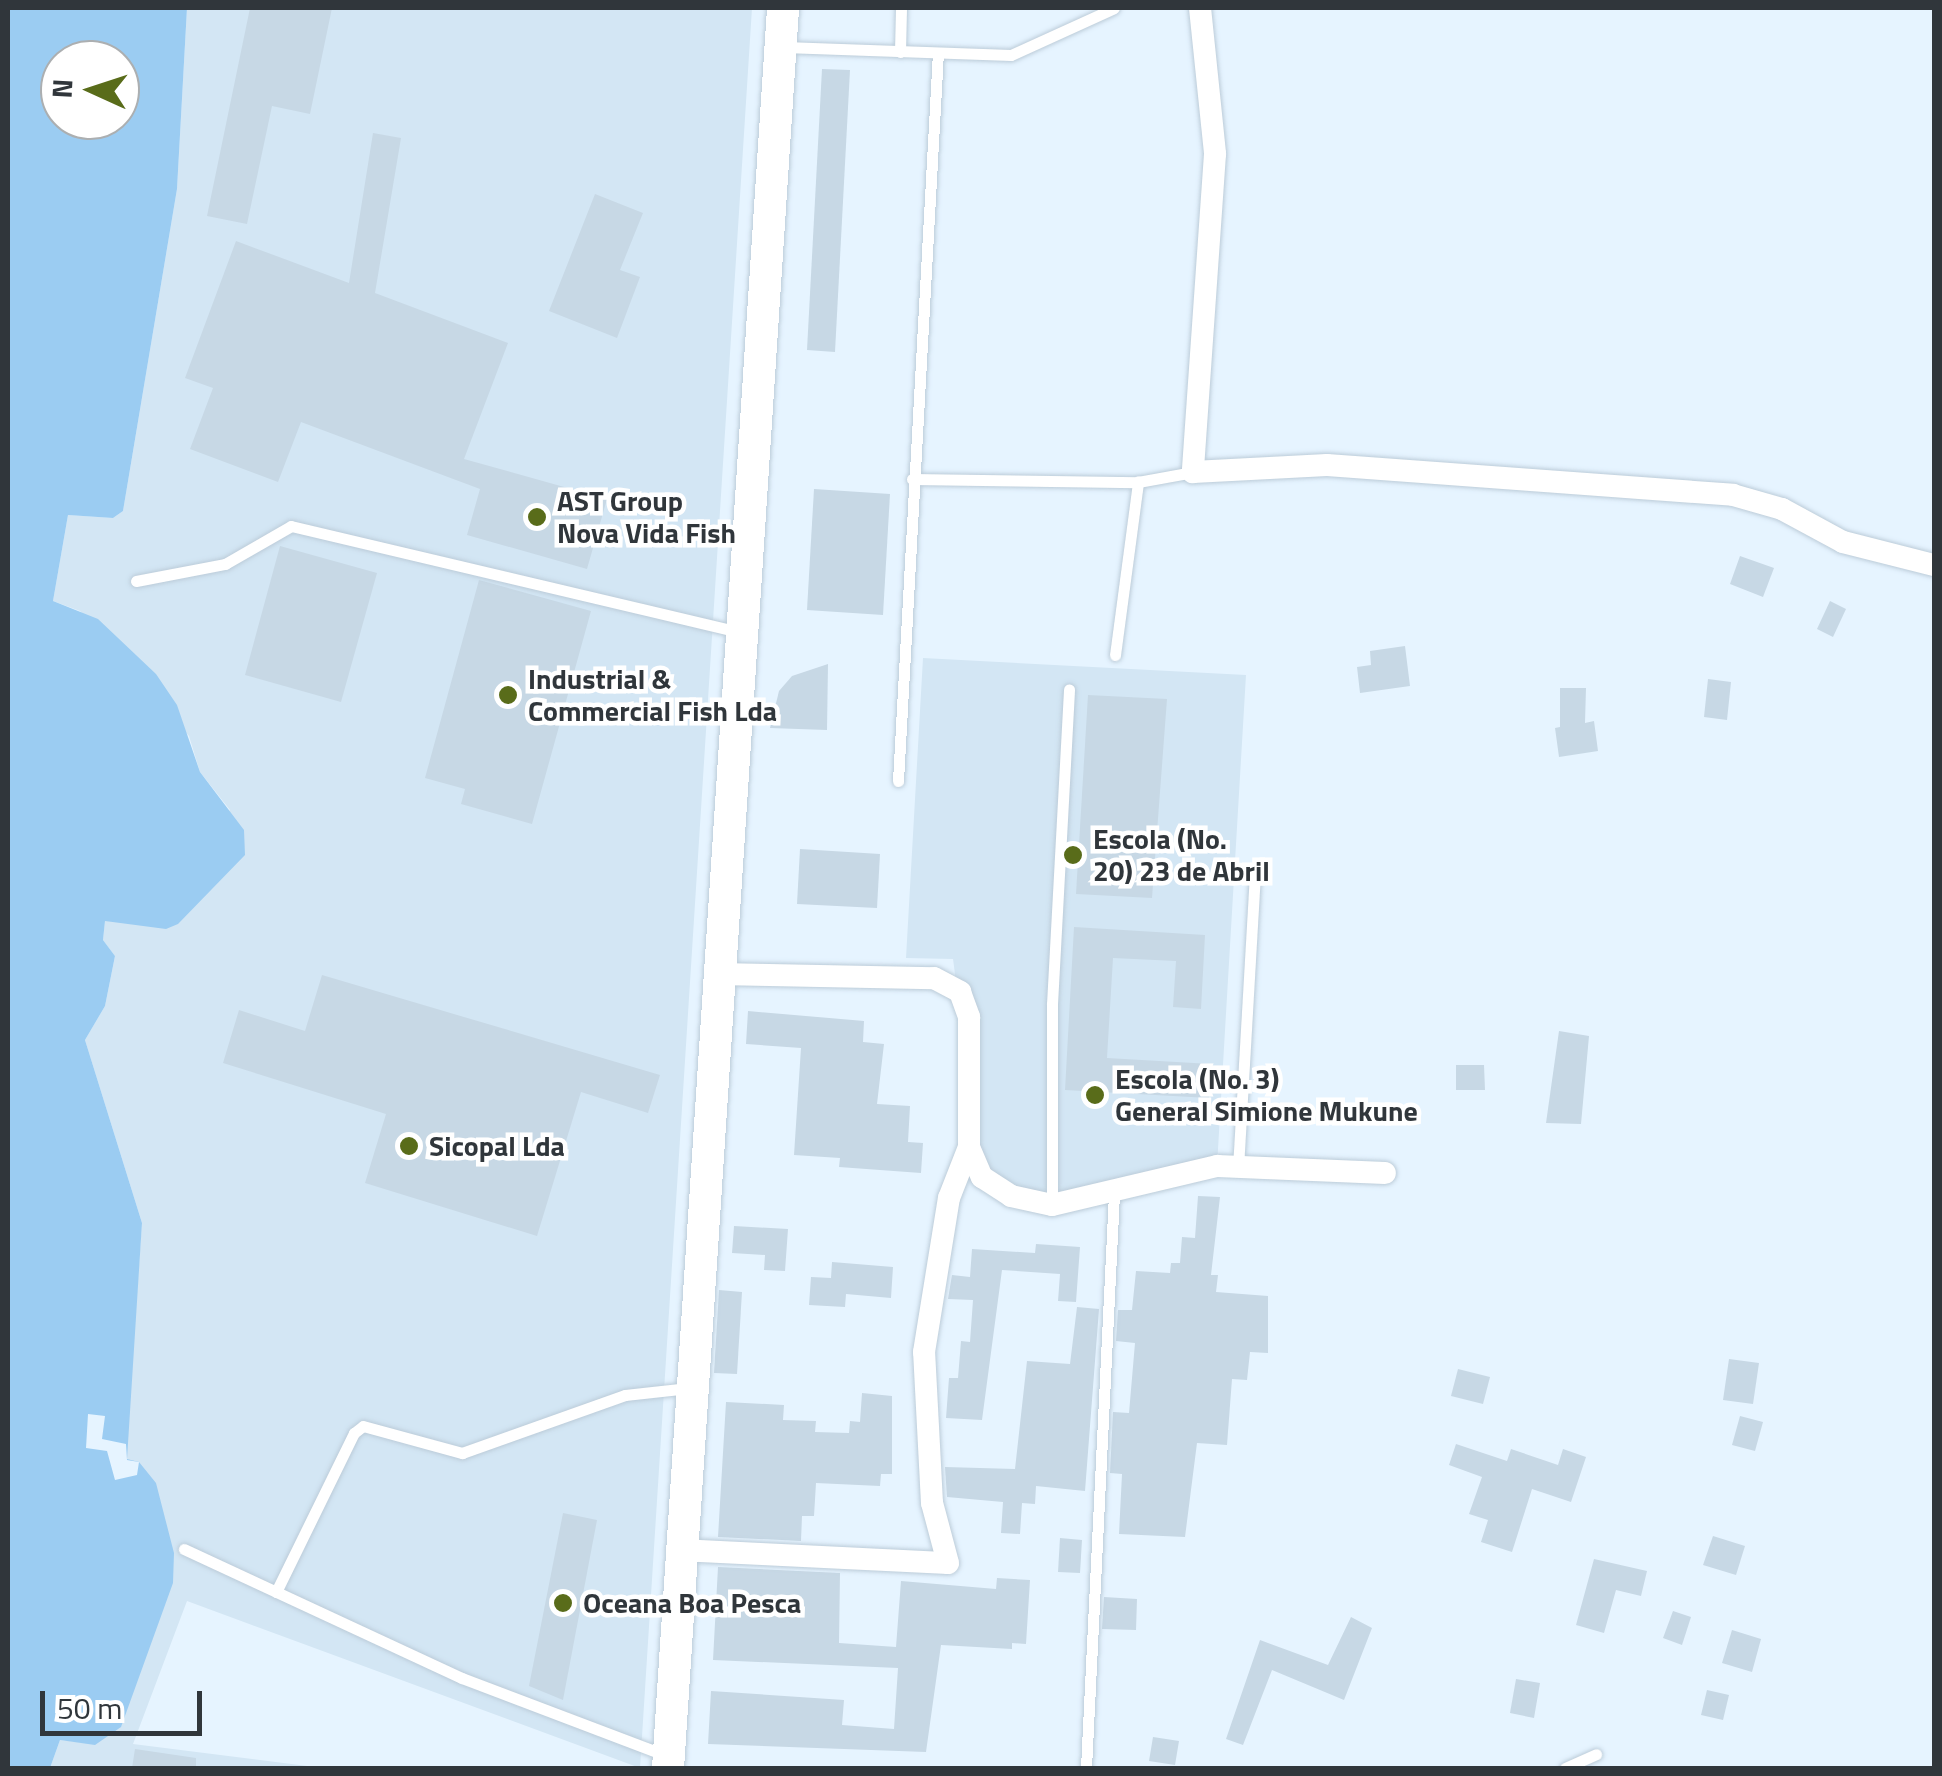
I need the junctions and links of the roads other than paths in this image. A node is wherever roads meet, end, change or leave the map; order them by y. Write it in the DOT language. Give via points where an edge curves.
graph roads {
  1 [pos="783,8"];
  2 [pos="901,8"];
  3 [pos="1114,8"];
  4 [pos="1200,8"];
  5 [pos="780,46"];
  6 [pos="900,52"];
  7 [pos="938,53"];
  8 [pos="1193,472"];
  9 [pos="912,479"];
  10 [pos="1138,482"];
  11 [pos="1934,565"];
  12 [pos="136,581"];
  13 [pos="740,632"];
  14 [pos="1116,655"];
  15 [pos="1070,689"];
  16 [pos="898,782"];
  17 [pos="1256,872"];
  18 [pos="718,974"];
  19 [pos="969,1147"];
  20 [pos="1238,1168"];
  21 [pos="1385,1174"];
  22 [pos="1114,1194"];
  23 [pos="1052,1205"];
  24 [pos="690,1388"];
  25 [pos="184,1549"];
  26 [pos="680,1550"];
  27 [pos="276,1592"];
  28 [pos="1596,1754"];
  29 [pos="669,1763"];
  30 [pos="1086,1768"];
  31 [pos="1565,1768"];
  1 -- 5 [label="street"];
  2 -- 6 [label="lane"];
  3 -- 7 [label="lane" via="1011,55"];
  4 -- 8 [label="street" via="1215,154"];
  5 -- 6 [label="lane"];
  5 -- 13 [label="street"];
  6 -- 7 [label="lane"];
  7 -- 9 [label="lane"];
  8 -- 10 [label="lane"];
  8 -- 11 [label="street" via="1328,465 1734,495 1782,509 1842,542"];
  9 -- 10 [label="lane"];
  9 -- 16 [label="lane"];
  10 -- 14 [label="lane"];
  12 -- 13 [label="lane" via="225,564 291,526"];
  13 -- 18 [label="street"];
  15 -- 23 [label="lane" via="1052,1004"];
  17 -- 20 [label="lane"];
  18 -- 19 [label="street" via="934,978 960,992 969,1017"];
  18 -- 24 [label="street"];
  19 -- 23 [label="street" via="982,1176 1011,1196"];
  19 -- 26 [label="street" via="949,1198 923,1372 932,1503 948,1564"];
  20 -- 21 [label="street"];
  20 -- 22 [label="street" via="1217,1166"];
  22 -- 23 [label="street"];
  22 -- 30 [label="lane"];
  24 -- 26 [label="street"];
  24 -- 27 [label="lane" via="625,1395 462,1453 363,1426 354,1432"];
  25 -- 27 [label="lane"];
  26 -- 29 [label="street"];
  27 -- 29 [label="lane"];
  28 -- 31 [label="lane"];
}
